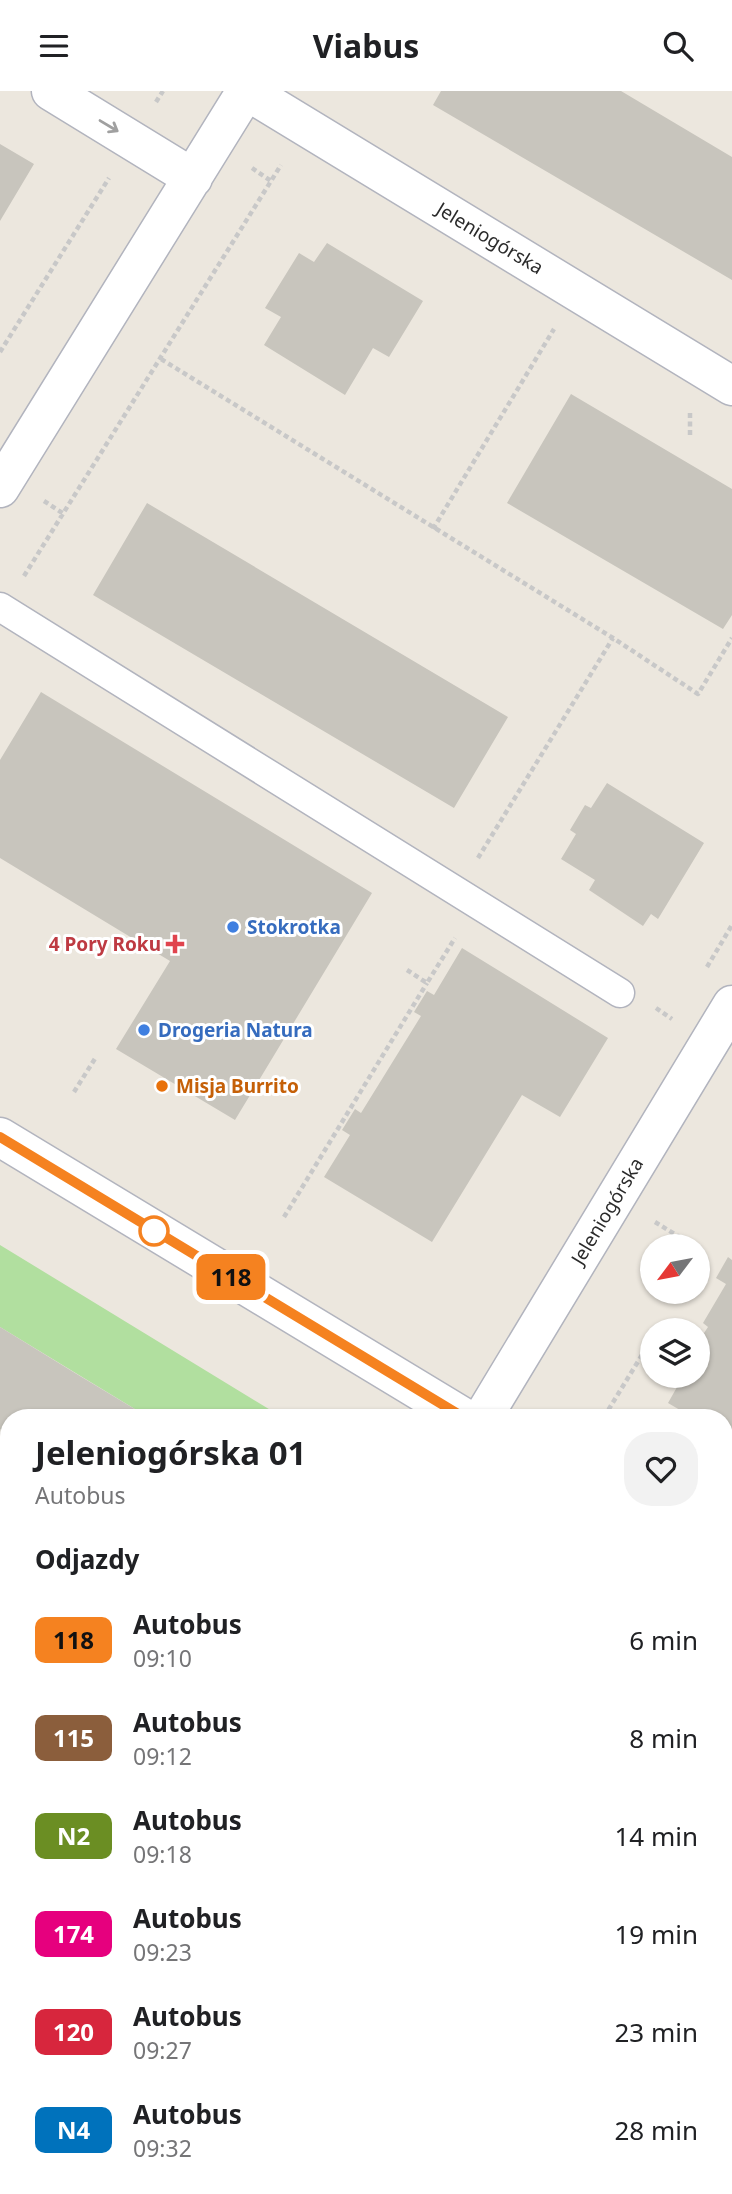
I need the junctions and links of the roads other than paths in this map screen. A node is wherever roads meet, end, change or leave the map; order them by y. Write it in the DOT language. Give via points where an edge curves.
graph roads {
  1 [pos="51,91"];
  2 [pos="247,91"];
  3 [pos="192,178"];
  4 [pos="732,386"];
  5 [pos="0,488"];
  6 [pos="0,607"];
  7 [pos="620,993"];
  8 [pos="732,1005"];
  9 [pos="0,1137"];
  10 [pos="450,1409"];
  11 [pos="488,1409"];
  1 -- 3 [label="street, one-way"];
  2 -- 3 [label="street, Jeleniogórska"];
  2 -- 4 [label="street, Jeleniogórska"];
  3 -- 5 [label="street, Jeleniogórska"];
  6 -- 7 [label="lane"];
  8 -- 11 [label="street, Jeleniogórska"];
  9 -- 10 [label="street"];
}
